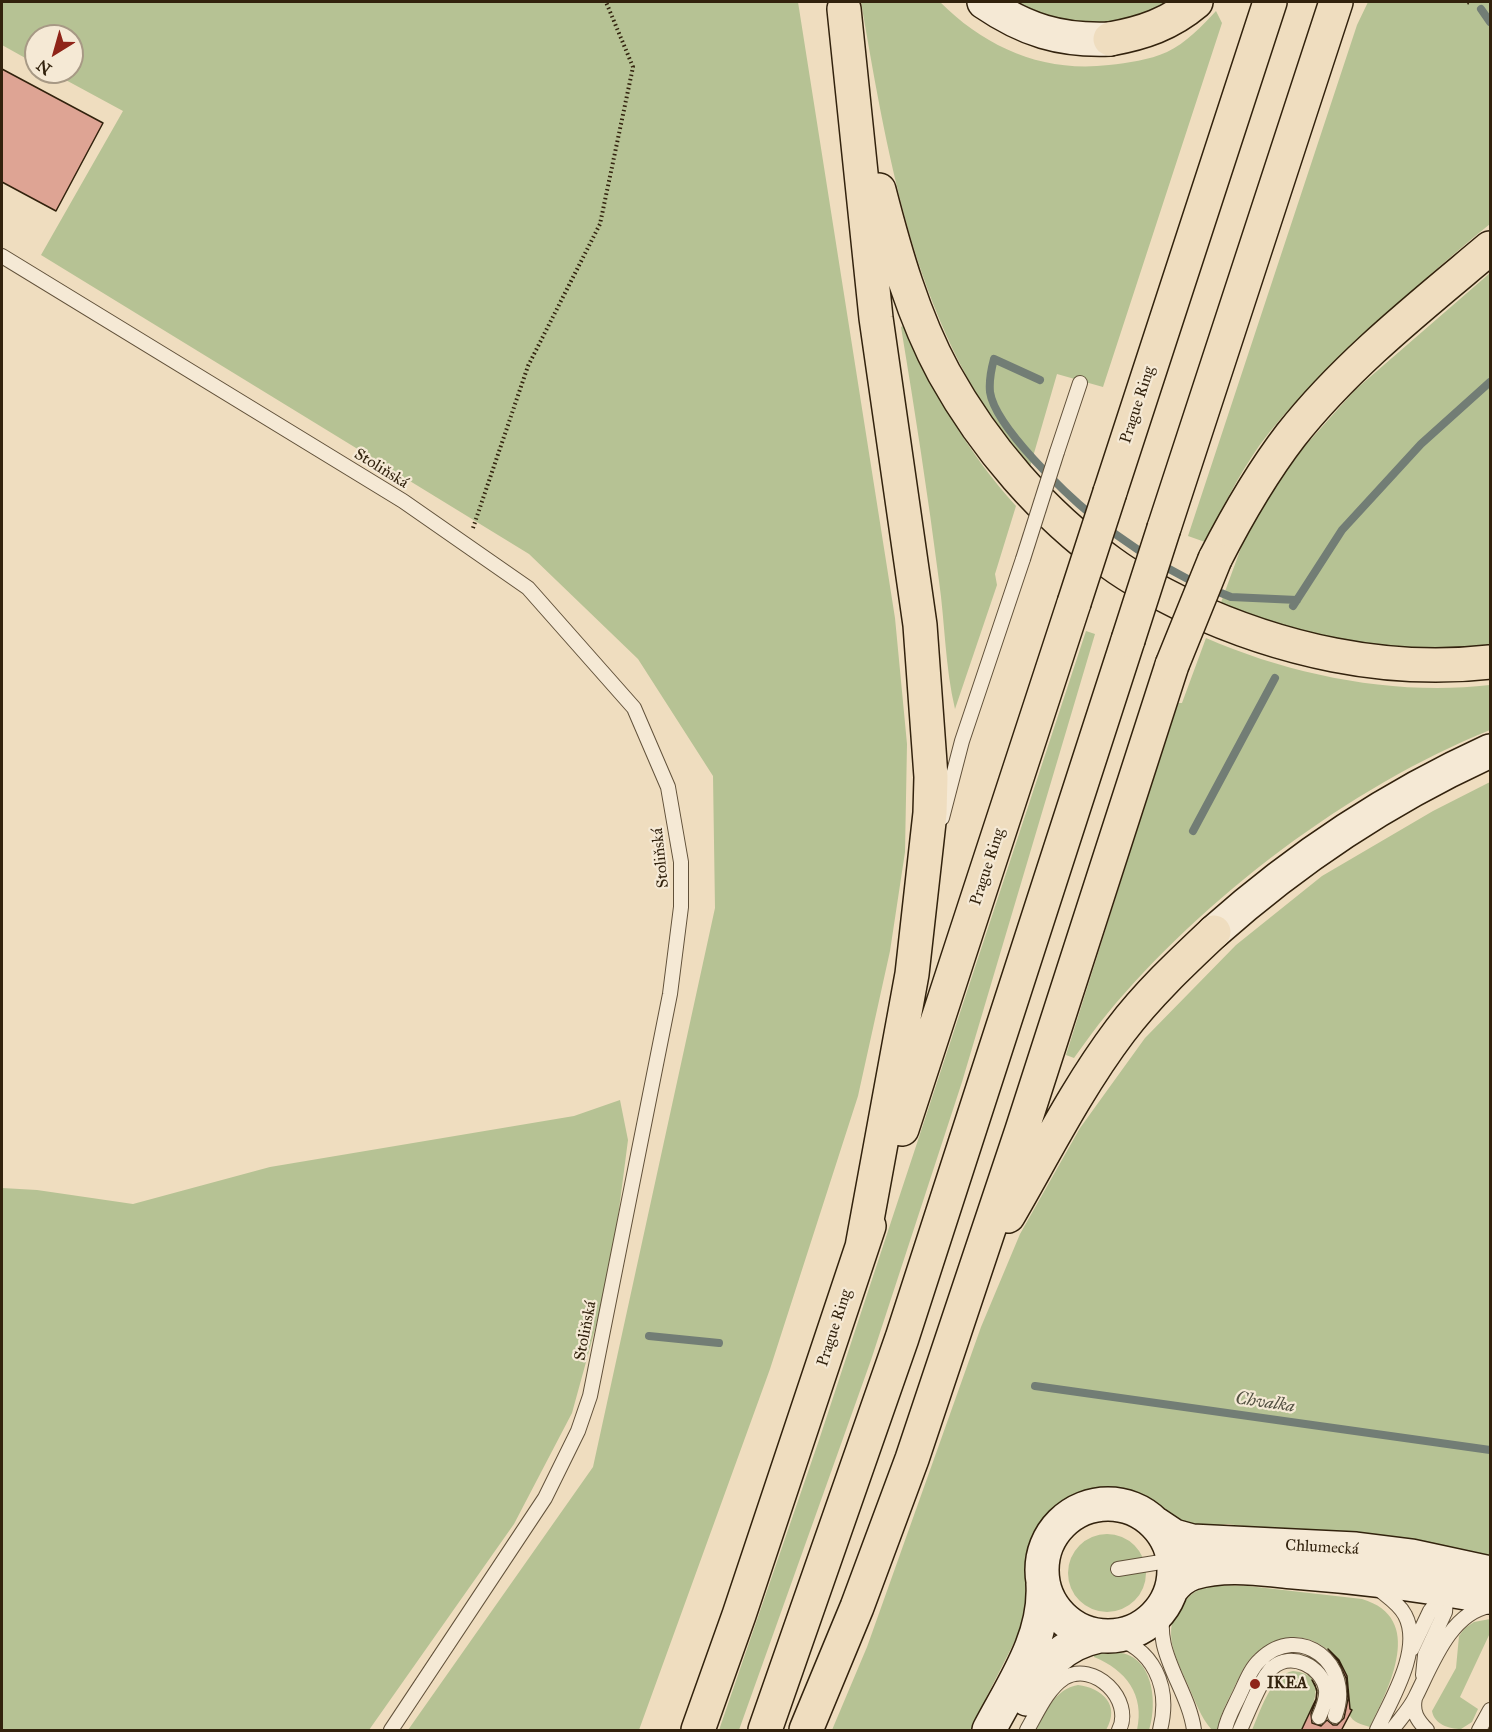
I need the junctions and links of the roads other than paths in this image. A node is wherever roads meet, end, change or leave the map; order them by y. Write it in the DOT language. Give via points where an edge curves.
graph roads {
  1 [pos="984,2"];
  2 [pos="1196,2"];
  3 [pos="1270,2"];
  4 [pos="1336,2"];
  5 [pos="844,5"];
  6 [pos="1110,39"];
  7 [pos="1491,248"];
  8 [pos="2,255"];
  9 [pos="1080,383"];
  10 [pos="1491,662"];
  11 [pos="1491,751"];
  12 [pos="921,902"];
  13 [pos="1214,932"];
  14 [pos="862,1246"];
  15 [pos="974,1274"];
  16 [pos="1156,1524"];
  17 [pos="1412,1556"];
  18 [pos="1119,1569"];
  19 [pos="1364,1578"];
  20 [pos="1490,1581"];
  21 [pos="1043,1584"];
  22 [pos="1170,1584"];
  23 [pos="1448,1589"];
  24 [pos="1491,1606"];
  25 [pos="1104,1636"];
  26 [pos="1407,1662"];
  27 [pos="1396,1689"];
  28 [pos="1417,1694"];
  29 [pos="1335,1716"];
  30 [pos="1319,1717"];
  31 [pos="1487,1719"];
  32 [pos="1399,1727"];
  33 [pos="1195,1730"];
  34 [pos="391,1731"];
  35 [pos="698,1731"];
  36 [pos="765,1731"];
  37 [pos="806,1731"];
  38 [pos="989,1731"];
  39 [pos="1011,1731"];
  40 [pos="1027,1731"];
  41 [pos="1119,1731"];
  42 [pos="1160,1731"];
  43 [pos="1225,1731"];
  44 [pos="1240,1731"];
  45 [pos="1377,1731"];
  46 [pos="1427,1731"];
  47 [pos="1479,1731"];
  1 -- 6 [label="main road" via="1044,33 1085,40"];
  2 -- 6 [label="highway" via="1155,29"];
  3 -- 14 [label="highway, Prague Ring, bridge"];
  4 -- 36 [label="highway, bridge" via="916,1296"];
  5 -- 10 [label="highway" via="877,183 916,313 963,406 1002,460 1043,504 1074,534 1146,586 1250,633 1362,660 1419,664"];
  5 -- 12 [label="highway" via="876,318 920,625 931,777"];
  7 -- 15 [label="highway, bridge" via="1396,328 1315,408 1253,489 1215,559 1172,665"];
  8 -- 34 [label="lane, Stoliňská" via="403,501 528,588 634,708 668,787 681,862 681,907 670,994 590,1396 578,1431 544,1498"];
  9 -- 12 [label="lane, bridge" via="962,741"];
  11 -- 13 [label="main road" via="1350,827 1275,880"];
  12 -- 14 [label="highway" via="906,1013"];
  13 -- 15 [label="highway" via="1165,979 1119,1032 1080,1091"];
  14 -- 35 [label="highway, Prague Ring"];
  15 -- 37 [label="highway" via="904,1480"];
  16 -- 17 [label="main road, Chlumecká" via="1174,1536 1192,1541 1356,1549"];
  16 -- 21 [label="main road" via="1117,1505 1096,1505 1078,1511 1058,1526 1047,1544 1042,1561"];
  16 -- 22 [label="main road" via="1168,1542"];
  17 -- 20 [label="main road, Chlumecká"];
  17 -- 23 [label="lane" via="1433,1567"];
  18 -- 22 [label="lane"];
  19 -- 22 [label="main road, Chlumecká" via="1222,1568 1191,1574"];
  19 -- 23 [label="main road, Chlumecká"];
  19 -- 26 [label="lane" via="1404,1614 1410,1640"];
  20 -- 23 [label="main road, Chlumecká"];
  21 -- 25 [label="main road" via="1050,1602 1063,1618 1079,1630"];
  21 -- 38 [label="main road" via="1039,1630"];
  22 -- 25 [label="main road" via="1155,1617 1127,1634"];
  22 -- 33 [label="lane" via="1160,1627 1163,1648"];
  23 -- 26 [label="lane" via="1430,1611"];
  23 -- 28 [label="lane" via="1445,1612 1425,1655"];
  24 -- 28 [label="lane" via="1470,1613 1458,1623"];
  25 -- 39 [label="main road" via="1074,1643 1052,1660"];
  25 -- 42 [label="lane" via="1135,1646 1155,1670 1163,1701"];
  26 -- 27 [label="lane"];
  27 -- 32 [label="lane"];
  27 -- 45 [label="lane"];
  28 -- 32 [label="lane"];
  28 -- 46 [label="lane" via="1415,1716"];
  29 -- 43 [label="lane" via="1340,1697 1333,1668 1314,1651 1291,1646 1268,1653 1254,1665"];
  30 -- 44 [label="lane" via="1326,1697 1322,1677 1308,1664 1281,1662 1266,1676"];
  31 -- 47 [label="lane"];
  40 -- 41 [label="lane" via="1053,1688 1070,1676 1084,1674 1103,1682 1118,1699 1123,1716"];
}
